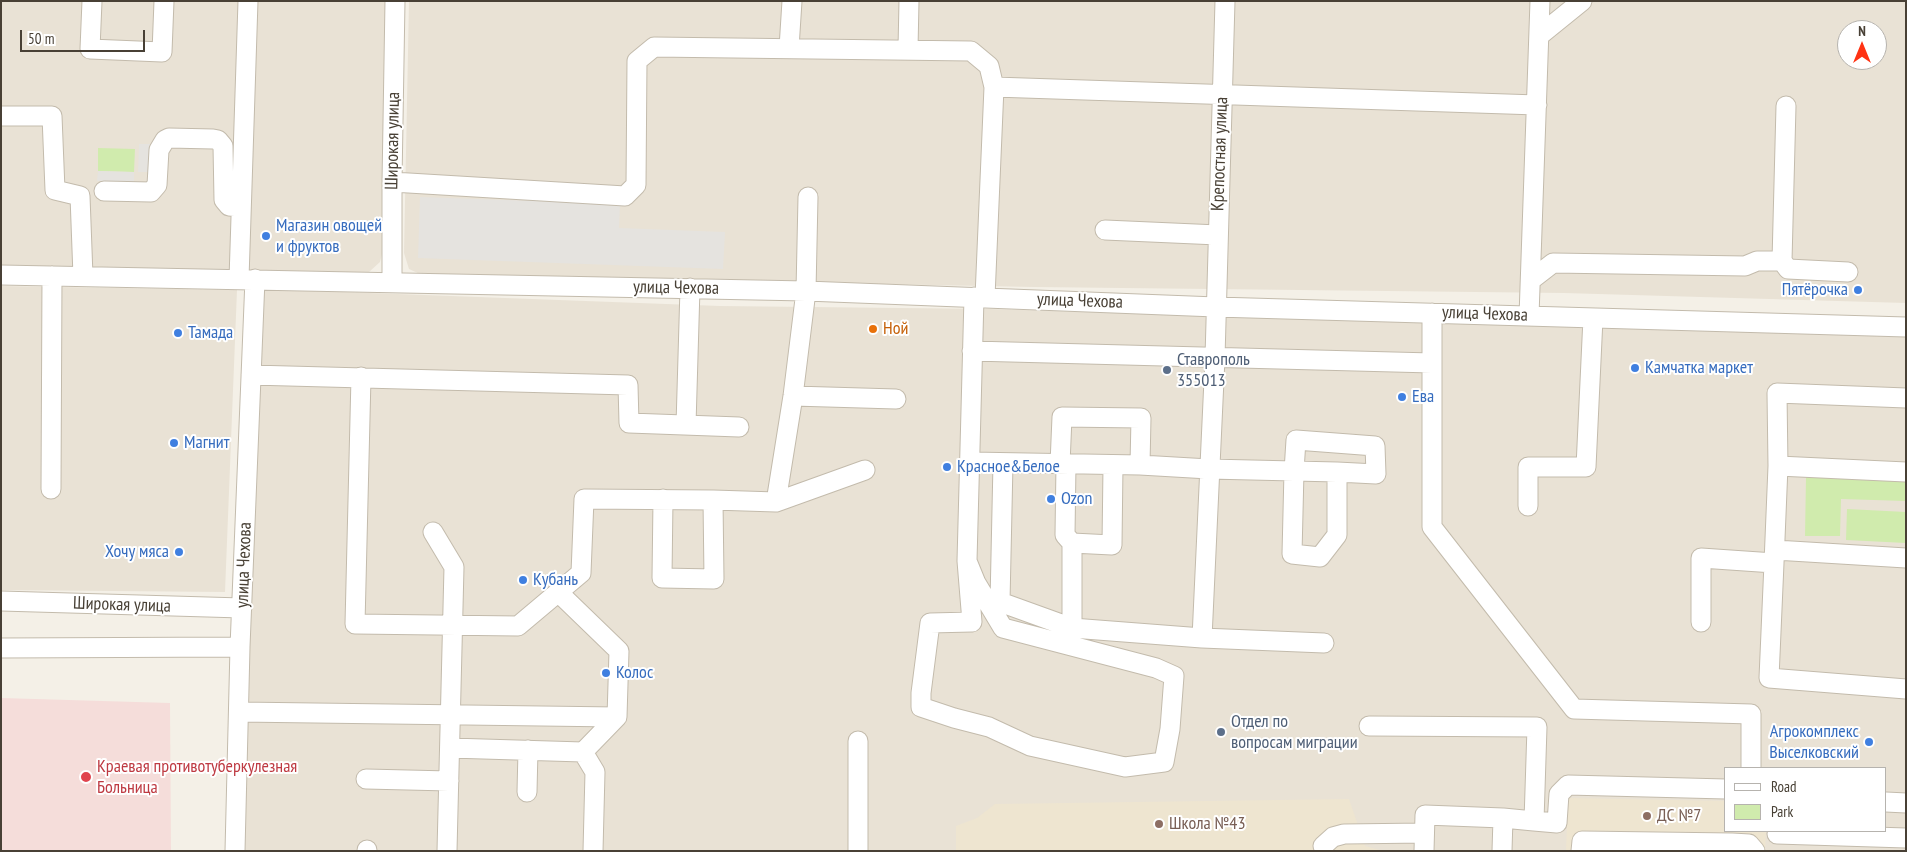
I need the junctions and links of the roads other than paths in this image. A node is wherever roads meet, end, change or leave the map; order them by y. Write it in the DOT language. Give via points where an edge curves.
graph roads {
  1 [pos="92,1"];
  2 [pos="164,1"];
  3 [pos="248,1"];
  4 [pos="395,1"];
  5 [pos="792,1"];
  6 [pos="909,1"];
  7 [pos="1225,1"];
  8 [pos="1540,1"];
  9 [pos="1582,1"];
  10 [pos="1540,35"];
  11 [pos="790,48"];
  12 [pos="908,49"];
  13 [pos="994,87"];
  14 [pos="1222,95"];
  15 [pos="1537,105"];
  16 [pos="1786,106"];
  17 [pos="1,116"];
  18 [pos="392,182"];
  19 [pos="104,191"];
  20 [pos="808,196"];
  21 [pos="241,207"];
  22 [pos="1105,230"];
  23 [pos="1218,235"];
  24 [pos="1782,261"];
  25 [pos="1848,272"];
  26 [pos="1,275"];
  27 [pos="52,276"];
  28 [pos="83,276"];
  29 [pos="247,279"];
  30 [pos="1531,280"];
  31 [pos="392,281"];
  32 [pos="690,288"];
  33 [pos="806,291"];
  34 [pos="979,297"];
  35 [pos="1216,307"];
  36 [pos="1432,312"];
  37 [pos="1529,316"];
  38 [pos="1593,318"];
  39 [pos="1906,327"];
  40 [pos="972,352"];
  41 [pos="1215,358"];
  42 [pos="1432,363"];
  43 [pos="251,375"];
  44 [pos="361,377"];
  45 [pos="793,396"];
  46 [pos="1906,398"];
  47 [pos="896,399"];
  48 [pos="686,425"];
  49 [pos="739,427"];
  50 [pos="971,462"];
  51 [pos="1003,463"];
  52 [pos="1063,464"];
  53 [pos="1140,465"];
  54 [pos="1113,466"];
  55 [pos="1778,466"];
  56 [pos="1209,468"];
  57 [pos="865,470"];
  58 [pos="1294,471"];
  59 [pos="1337,472"];
  60 [pos="1906,472"];
  61 [pos="51,489"];
  62 [pos="663,499"];
  63 [pos="713,500"];
  64 [pos="776,502"];
  65 [pos="1528,506"];
  66 [pos="432,532"];
  67 [pos="1072,543"];
  68 [pos="1774,556"];
  69 [pos="1906,558"];
  70 [pos="967,561"];
  71 [pos="558,592"];
  72 [pos="1,602"];
  73 [pos="242,608"];
  74 [pos="1701,622"];
  75 [pos="453,626"];
  76 [pos="1072,628"];
  77 [pos="1202,638"];
  78 [pos="1324,644"];
  79 [pos="240,647"];
  80 [pos="1,648"];
  81 [pos="1906,689"];
  82 [pos="239,712"];
  83 [pos="451,715"];
  84 [pos="616,717"];
  85 [pos="1369,726"];
  86 [pos="858,741"];
  87 [pos="450,748"];
  88 [pos="528,750"];
  89 [pos="583,752"];
  90 [pos="1751,767"];
  91 [pos="366,779"];
  92 [pos="449,781"];
  93 [pos="1724,790"];
  94 [pos="527,792"];
  95 [pos="1887,802"];
  96 [pos="1906,803"];
  97 [pos="1503,818"];
  98 [pos="1534,821"];
  99 [pos="1777,834"];
  100 [pos="1732,837"];
  101 [pos="1906,838"];
  102 [pos="1424,842"];
  103 [pos="1323,846"];
  104 [pos="235,851"];
  105 [pos="447,851"];
  106 [pos="593,851"];
  107 [pos="858,851"];
  108 [pos="1502,851"];
  109 [pos="1581,851"];
  110 [pos="1755,851"];
  1 -- 2 [label="street" via="90,49 162,52"];
  3 -- 21 [label="street"];
  4 -- 18 [label="street, Широкая улица"];
  5 -- 11 [label="street"];
  6 -- 12 [label="street"];
  7 -- 14 [label="street, Крепостная улица"];
  8 -- 10 [label="street"];
  9 -- 10 [label="street"];
  10 -- 15 [label="street"];
  11 -- 12 [label="street"];
  11 -- 18 [label="street" via="654,47 637,60 636,185 625,196"];
  12 -- 13 [label="street" via="971,51 989,66"];
  13 -- 14 [label="street"];
  13 -- 34 [label="street"];
  14 -- 15 [label="street"];
  14 -- 23 [label="street, Крепостная улица"];
  15 -- 30 [label="street"];
  16 -- 24 [label="street"];
  17 -- 28 [label="street" via="52,116 55,190 80,196"];
  18 -- 31 [label="street, Широкая улица"];
  19 -- 21 [label="street" via="151,192 157,185 159,150 165,140 213,139 223,146 224,200 230,206"];
  20 -- 33 [label="street"];
  21 -- 29 [label="street"];
  22 -- 23 [label="street"];
  23 -- 35 [label="street, Крепостная улица"];
  24 -- 25 [label="street" via="1788,269"];
  24 -- 30 [label="street" via="1757,261 1745,266 1553,263"];
  26 -- 27 [label="street, улица Чехова"];
  27 -- 28 [label="street, улица Чехова"];
  27 -- 61 [label="street"];
  28 -- 29 [label="street, улица Чехова"];
  29 -- 31 [label="street, улица Чехова"];
  29 -- 43 [label="street, улица Чехова"];
  30 -- 37 [label="street"];
  31 -- 32 [label="street, улица Чехова"];
  32 -- 33 [label="street, улица Чехова"];
  32 -- 48 [label="street"];
  33 -- 34 [label="street, улица Чехова"];
  33 -- 45 [label="street"];
  34 -- 35 [label="street, улица Чехова"];
  34 -- 40 [label="street"];
  35 -- 36 [label="street, улица Чехова"];
  35 -- 41 [label="street, Крепостная улица"];
  36 -- 37 [label="street, улица Чехова"];
  36 -- 42 [label="street"];
  37 -- 38 [label="street, улица Чехова"];
  38 -- 39 [label="street, улица Чехова"];
  38 -- 65 [label="street" via="1586,467 1528,467"];
  40 -- 41 [label="street"];
  40 -- 50 [label="street"];
  41 -- 42 [label="street"];
  41 -- 56 [label="street, Крепостная улица"];
  42 -- 90 [label="street" via="1432,528 1568,701 1574,708 1751,714"];
  43 -- 44 [label="street"];
  43 -- 73 [label="street, улица Чехова"];
  44 -- 48 [label="street" via="628,385 629,423"];
  44 -- 75 [label="street" via="355,624"];
  45 -- 47 [label="street"];
  45 -- 64 [label="street"];
  46 -- 55 [label="street" via="1777,393"];
  48 -- 49 [label="street"];
  50 -- 51 [label="street"];
  50 -- 70 [label="street"];
  51 -- 52 [label="street"];
  51 -- 76 [label="street" via="1000,602"];
  52 -- 53 [label="street" via="1062,416 1141,418"];
  52 -- 54 [label="street"];
  52 -- 67 [label="street" via="1065,535"];
  53 -- 54 [label="street"];
  53 -- 56 [label="street"];
  54 -- 67 [label="street" via="1112,545"];
  55 -- 60 [label="street"];
  55 -- 68 [label="street"];
  56 -- 58 [label="street"];
  56 -- 77 [label="street, Крепостная улица"];
  57 -- 64 [label="street"];
  58 -- 59 [label="street"];
  58 -- 59 [label="street" via="1296,440 1375,446 1376,474"];
  58 -- 59 [label="street" via="1292,554 1320,557 1337,535"];
  62 -- 63 [label="street"];
  62 -- 63 [label="street" via="662,578 714,579"];
  62 -- 71 [label="street" via="584,499 581,572"];
  63 -- 64 [label="street"];
  66 -- 75 [label="street" via="454,567"];
  67 -- 76 [label="street"];
  68 -- 69 [label="street"];
  68 -- 74 [label="street" via="1701,558"];
  68 -- 81 [label="street" via="1769,678"];
  70 -- 70 [label="street" via="972,622 930,623 921,707 989,727 1030,746 1125,767 1164,762 1174,676 1156,668 1003,628"];
  71 -- 75 [label="street" via="518,626"];
  71 -- 84 [label="street" via="619,651"];
  72 -- 73 [label="street, Широкая улица"];
  73 -- 79 [label="street, улица Чехова"];
  75 -- 83 [label="street"];
  76 -- 77 [label="street"];
  77 -- 78 [label="street"];
  79 -- 80 [label="street"];
  79 -- 82 [label="street, улица Чехова"];
  82 -- 83 [label="street"];
  82 -- 104 [label="street, улица Чехова"];
  83 -- 84 [label="street"];
  83 -- 87 [label="street"];
  84 -- 89 [label="street"];
  85 -- 98 [label="street" via="1537,727"];
  86 -- 107 [label="street"];
  87 -- 88 [label="street"];
  87 -- 92 [label="street"];
  88 -- 89 [label="street"];
  88 -- 94 [label="street"];
  89 -- 106 [label="street" via="595,772"];
  91 -- 92 [label="street"];
  92 -- 105 [label="street"];
  93 -- 98 [label="street" via="1568,785 1559,794 1558,823"];
  95 -- 96 [label="street"];
  97 -- 98 [label="street"];
  97 -- 102 [label="street" via="1425,815"];
  97 -- 108 [label="street"];
  99 -- 101 [label="street"];
  100 -- 109 [label="street" via="1582,841"];
  100 -- 110 [label="street" via="1749,844"];
  102 -- 103 [label="street" via="1344,834 1333,837"];
}
